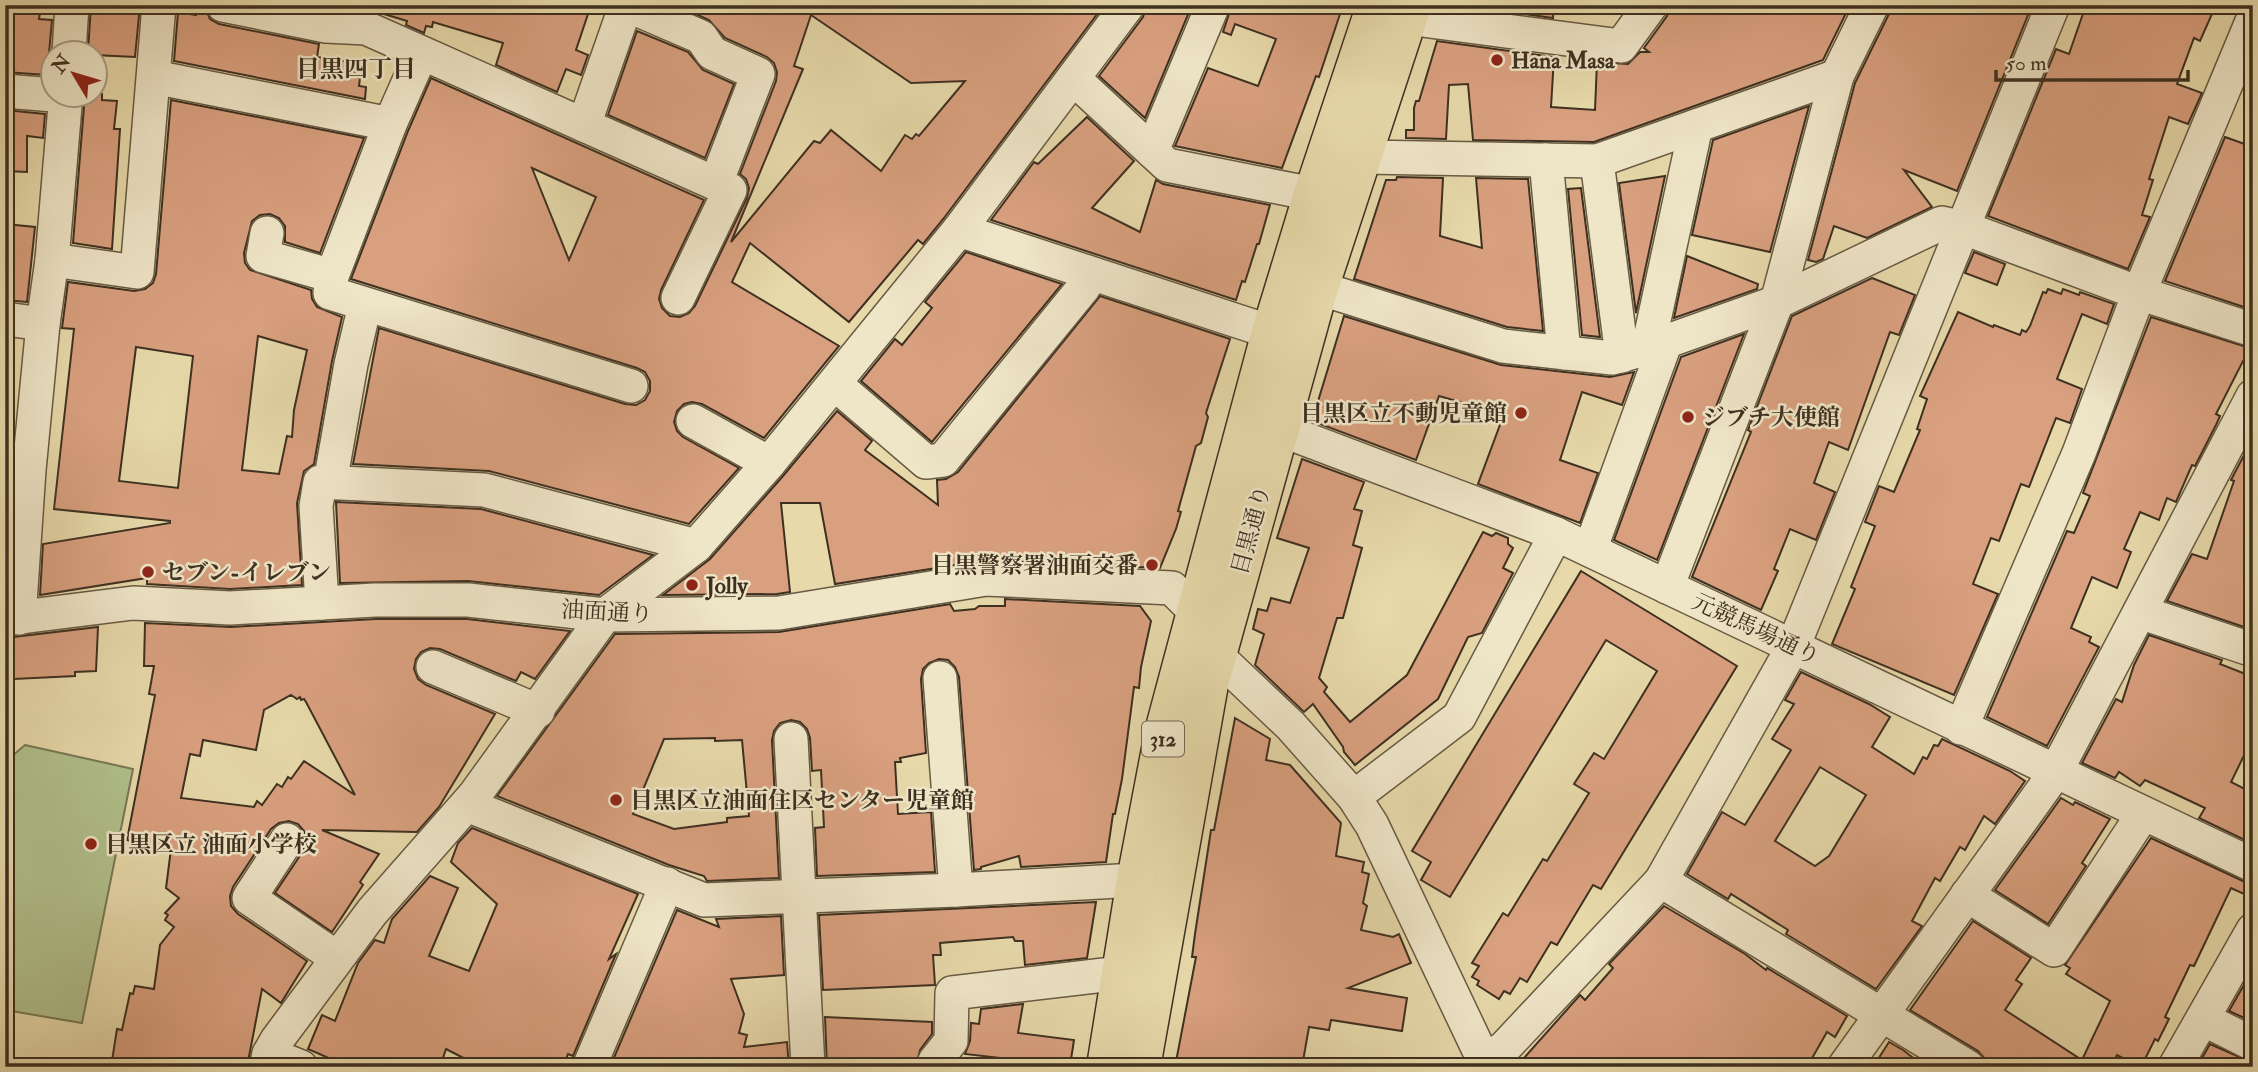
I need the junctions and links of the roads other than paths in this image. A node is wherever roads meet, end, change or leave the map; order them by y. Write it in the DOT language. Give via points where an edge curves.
graph roads {
  1 [pos="72,5"];
  2 [pos="159,5"];
  3 [pos="626,5"];
  4 [pos="1128,5"];
  5 [pos="1213,5"];
  6 [pos="1651,5"];
  7 [pos="1872,5"];
  8 [pos="2053,5"];
  9 [pos="235,7"];
  10 [pos="1398,10"];
  11 [pos="368,17"];
  12 [pos="2253,19"];
  13 [pos="70,38"];
  14 [pos="421,54"];
  15 [pos="1837,76"];
  16 [pos="154,77"];
  17 [pos="1074,79"];
  18 [pos="5,91"];
  19 [pos="38,93"];
  20 [pos="65,108"];
  21 [pos="390,124"];
  22 [pos="584,125"];
  23 [pos="1696,126"];
  24 [pos="1152,151"];
  25 [pos="1363,157"];
  26 [pos="1546,160"];
  27 [pos="1597,161"];
  28 [pos="723,186"];
  29 [pos="1313,194"];
  30 [pos="1964,228"];
  31 [pos="959,230"];
  32 [pos="267,233"];
  33 [pos="52,260"];
  34 [pos="1087,272"];
  35 [pos="331,276"];
  36 [pos="1319,288"];
  37 [pos="2139,293"];
  38 [pos="678,298"];
  39 [pos="1777,302"];
  40 [pos="365,305"];
  41 [pos="5,319"];
  42 [pos="43,324"];
  43 [pos="2253,330"];
  44 [pos="1271,332"];
  45 [pos="1645,348"];
  46 [pos="1564,353"];
  47 [pos="835,384"];
  48 [pos="631,386"];
  49 [pos="2253,396"];
  50 [pos="693,421"];
  51 [pos="1264,423"];
  52 [pos="769,463"];
  53 [pos="17,468"];
  54 [pos="330,483"];
  55 [pos="1556,534"];
  56 [pos="696,546"];
  57 [pos="1590,550"];
  58 [pos="1667,587"];
  59 [pos="322,603"];
  60 [pos="2140,612"];
  61 [pos="1197,613"];
  62 [pos="605,615"];
  63 [pos="12,618"];
  64 [pos="1793,647"];
  65 [pos="2253,650"];
  66 [pos="1217,656"];
  67 [pos="433,667"];
  68 [pos="940,678"];
  69 [pos="538,711"];
  70 [pos="1961,728"];
  71 [pos="792,739"];
  72 [pos="2054,773"];
  73 [pos="1354,797"];
  74 [pos="467,805"];
  75 [pos="2143,814"];
  76 [pos="287,840"];
  77 [pos="2253,865"];
  78 [pos="1136,880"];
  79 [pos="1661,881"];
  80 [pos="667,884"];
  81 [pos="956,890"];
  82 [pos="1967,895"];
  83 [pos="800,896"];
  84 [pos="2253,930"];
  85 [pos="337,958"];
  86 [pos="1121,973"];
  87 [pos="1882,1015"];
  88 [pos="2203,1019"];
  89 [pos="2253,1044"];
  90 [pos="267,1061"];
  91 [pos="1486,1065"];
  92 [pos="301,1067"];
  93 [pos="589,1067"];
  94 [pos="808,1067"];
  95 [pos="935,1067"];
  96 [pos="1106,1067"];
  97 [pos="1140,1067"];
  98 [pos="1844,1067"];
  99 [pos="1968,1067"];
  100 [pos="2175,1067"];
  1 -- 13 [label="street"];
  2 -- 16 [label="street"];
  3 -- 22 [label="street"];
  3 -- 28 [label="street" via="701,37 712,53 758,74"];
  4 -- 17 [label="street"];
  5 -- 24 [label="street"];
  6 -- 10 [label="street" via="1621,46"];
  7 -- 15 [label="street"];
  8 -- 30 [label="street"];
  9 -- 11 [label="street" via="326,26"];
  10 -- 25 [label="main road, 目黒通り / 312"];
  10 -- 29 [label="main road, 目黒通り / 312"];
  11 -- 14 [label="street"];
  12 -- 37 [label="street"];
  14 -- 21 [label="street"];
  14 -- 22 [label="street"];
  15 -- 23 [label="street"];
  15 -- 39 [label="street"];
  16 -- 21 [label="street"];
  16 -- 33 [label="street" via="136,272"];
  17 -- 24 [label="street"];
  17 -- 31 [label="street"];
  18 -- 19 [label="street"];
  20 -- 33 [label="street"];
  21 -- 35 [label="street"];
  22 -- 28 [label="street"];
  23 -- 27 [label="street"];
  23 -- 45 [label="street"];
  24 -- 29 [label="street" via="1167,164"];
  25 -- 26 [label="street"];
  25 -- 36 [label="main road, 目黒通り / 312"];
  26 -- 27 [label="street"];
  26 -- 46 [label="street"];
  27 -- 45 [label="street"];
  28 -- 38 [label="street"];
  29 -- 44 [label="main road, 目黒通り / 312"];
  30 -- 37 [label="street"];
  30 -- 39 [label="street" via="1942,223"];
  30 -- 64 [label="street"];
  31 -- 34 [label="street"];
  31 -- 47 [label="street"];
  32 -- 35 [label="street" via="263,256"];
  33 -- 42 [label="street"];
  34 -- 44 [label="street"];
  34 -- 47 [label="street" via="1084,287 943,460 926,462"];
  35 -- 40 [label="street" via="330,293"];
  36 -- 46 [label="street" via="1503,346"];
  36 -- 51 [label="main road, 目黒通り / 312"];
  37 -- 43 [label="street"];
  37 -- 70 [label="street" via="2079,453"];
  39 -- 45 [label="street"];
  39 -- 58 [label="street"];
  40 -- 48 [label="street"];
  40 -- 54 [label="street"];
  41 -- 42 [label="street"];
  42 -- 53 [label="street"];
  44 -- 51 [label="main road, 目黒通り / 312"];
  45 -- 46 [label="street" via="1612,358"];
  45 -- 57 [label="street"];
  47 -- 52 [label="street"];
  49 -- 60 [label="street"];
  50 -- 52 [label="street"];
  51 -- 55 [label="street, 元競馬場通り"];
  51 -- 61 [label="main road, 目黒通り / 312"];
  51 -- 66 [label="main road, 目黒通り / 312"];
  52 -- 56 [label="street"];
  53 -- 63 [label="street"];
  54 -- 56 [label="street" via="484,490"];
  54 -- 59 [label="street" via="320,482 316,506"];
  55 -- 57 [label="street, 元競馬場通り"];
  55 -- 73 [label="street" via="1459,717"];
  56 -- 62 [label="street"];
  57 -- 58 [label="street, 元競馬場通り"];
  58 -- 64 [label="street, 元競馬場通り"];
  59 -- 62 [label="street, 油面通り" via="468,600"];
  59 -- 63 [label="street, 油面通り" via="230,608 133,603"];
  60 -- 65 [label="street"];
  60 -- 72 [label="street"];
  61 -- 62 [label="street, 油面通り" via="1172,588 986,579 779,613"];
  61 -- 66 [label="street"];
  61 -- 78 [label="main road, 目黒通り / 312" via="1164,728"];
  62 -- 69 [label="street"];
  64 -- 70 [label="street, 元競馬場通り"];
  64 -- 79 [label="street"];
  66 -- 73 [label="street" via="1291,726"];
  66 -- 97 [label="main road, 目黒通り / 312"];
  67 -- 69 [label="street"];
  68 -- 81 [label="street"];
  69 -- 74 [label="street"];
  70 -- 72 [label="street, 元競馬場通り"];
  71 -- 83 [label="street"];
  72 -- 75 [label="street, 元競馬場通り"];
  72 -- 82 [label="street"];
  73 -- 91 [label="street" via="1372,825"];
  74 -- 80 [label="street"];
  74 -- 85 [label="street"];
  75 -- 77 [label="street, 元競馬場通り"];
  75 -- 82 [label="street" via="2054,950"];
  76 -- 85 [label="street" via="249,898"];
  78 -- 81 [label="street"];
  78 -- 86 [label="main road, 目黒通り / 312"];
  79 -- 87 [label="street"];
  79 -- 91 [label="street"];
  80 -- 83 [label="street" via="704,900"];
  80 -- 93 [label="street"];
  81 -- 83 [label="street"];
  82 -- 87 [label="street"];
  83 -- 94 [label="street"];
  84 -- 88 [label="street"];
  85 -- 90 [label="street"];
  86 -- 95 [label="street" via="952,993 951,1041"];
  86 -- 96 [label="main road, 目黒通り / 312"];
  87 -- 98 [label="street"];
  87 -- 99 [label="street"];
  88 -- 89 [label="street"];
  88 -- 100 [label="street"];
  90 -- 92 [label="street"];
}
